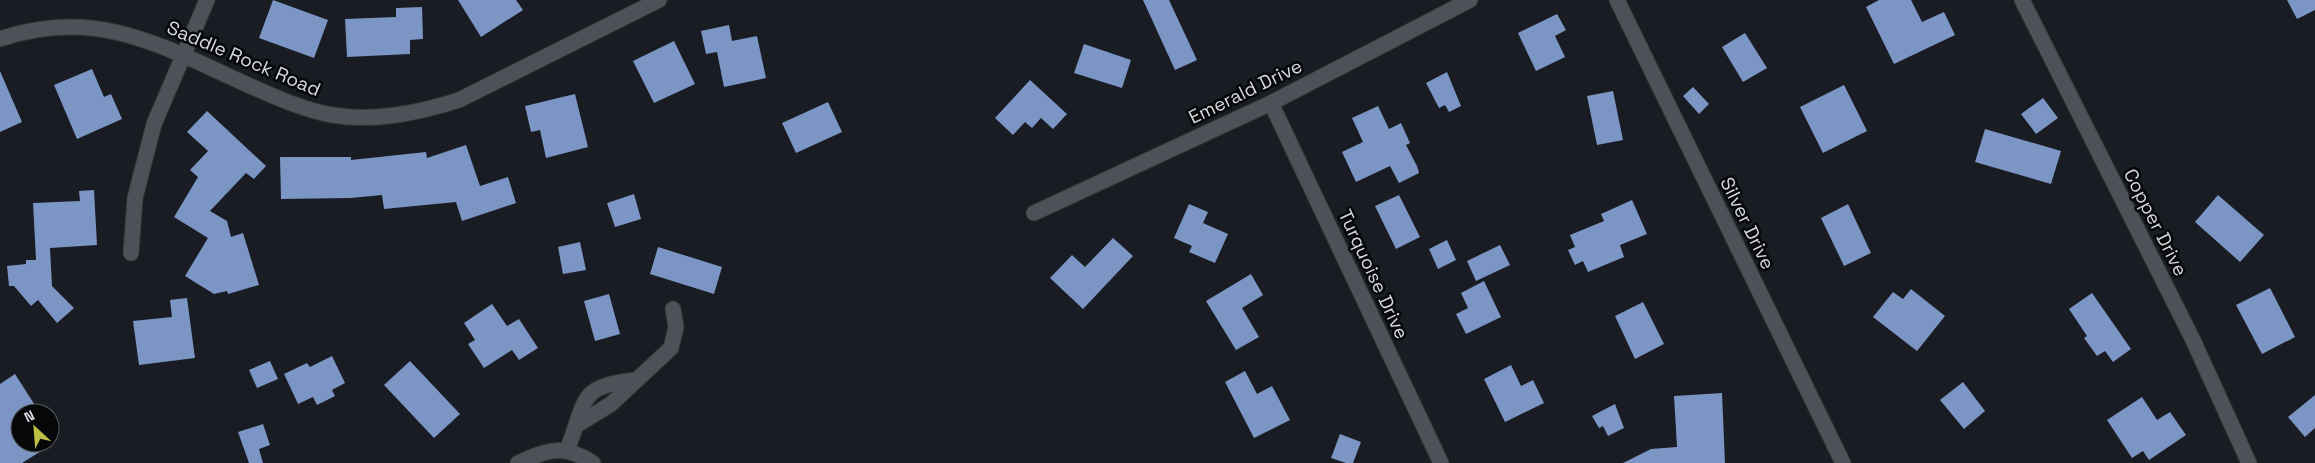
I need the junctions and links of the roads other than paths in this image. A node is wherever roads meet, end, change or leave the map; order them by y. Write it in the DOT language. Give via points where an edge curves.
graph roads {
  1 [pos="207,0"];
  2 [pos="659,0"];
  3 [pos="1470,0"];
  4 [pos="1617,0"];
  5 [pos="2022,0"];
  6 [pos="0,39"];
  7 [pos="183,55"];
  8 [pos="1271,103"];
  9 [pos="1034,213"];
  10 [pos="131,253"];
  11 [pos="673,309"];
  12 [pos="637,380"];
  13 [pos="577,425"];
  14 [pos="567,450"];
  15 [pos="588,460"];
  16 [pos="518,463"];
  17 [pos="1441,463"];
  18 [pos="1843,463"];
  19 [pos="2249,463"];
  1 -- 7 [label="street"];
  2 -- 7 [label="street, Saddle Rock Road" via="459,100 428,110 396,115 363,118 306,108"];
  3 -- 8 [label="street, Emerald Drive"];
  4 -- 18 [label="street, Silver Drive"];
  5 -- 19 [label="street, Copper Drive" via="2193,340"];
  6 -- 7 [label="street, Saddle Rock Road" via="46,29 81,27 119,31"];
  7 -- 10 [label="street" via="154,124 142,166 135,198"];
  8 -- 9 [label="street, Emerald Drive"];
  8 -- 17 [label="street, Turquoise Drive"];
  11 -- 12 [label="street" via="676,328 671,348"];
  12 -- 13 [label="street" via="611,404"];
  12 -- 13 [label="street" via="616,381 592,390 581,406"];
  13 -- 14 [label="street"];
  14 -- 15 [label="street"];
  14 -- 16 [label="street" via="551,451"];
}
